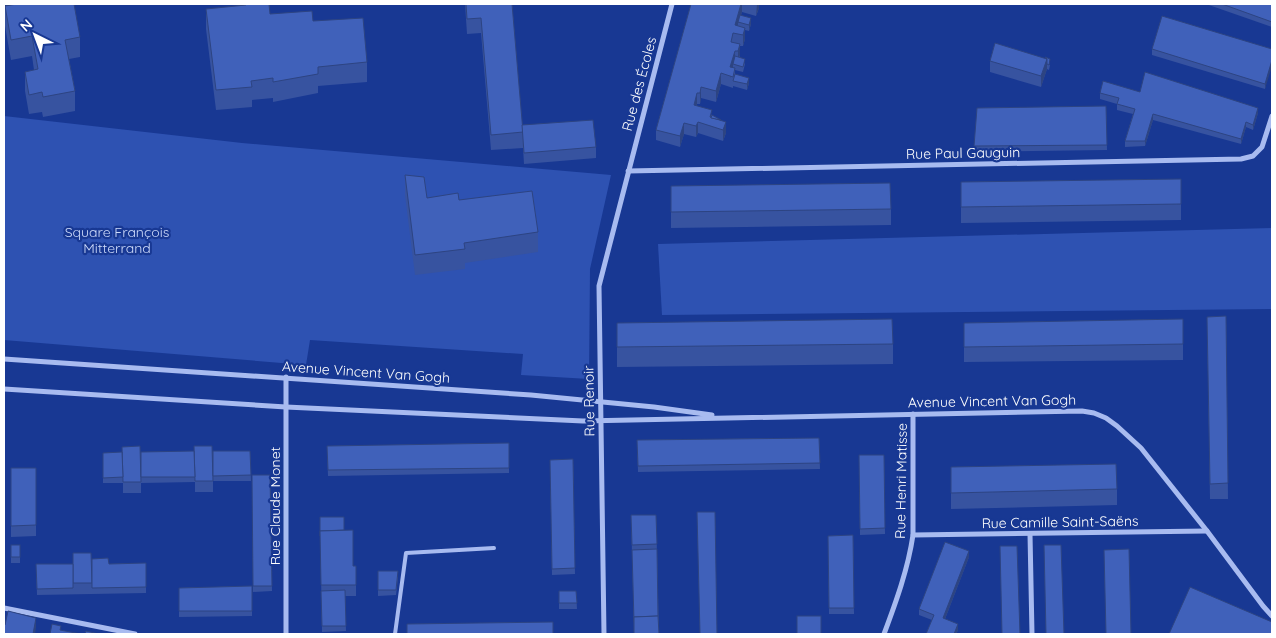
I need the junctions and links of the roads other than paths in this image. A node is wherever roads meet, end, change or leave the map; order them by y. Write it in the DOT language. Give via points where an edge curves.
graph roads {
  1 [pos="672,4"];
  2 [pos="1272,116"];
  3 [pos="628,171"];
  4 [pos="4,359"];
  5 [pos="286,377"];
  6 [pos="4,389"];
  7 [pos="601,402"];
  8 [pos="286,407"];
  9 [pos="913,414"];
  10 [pos="725,417"];
  11 [pos="601,420"];
  12 [pos="1207,531"];
  13 [pos="913,534"];
  14 [pos="1030,534"];
  15 [pos="494,548"];
  16 [pos="4,608"];
  17 [pos="1272,616"];
  18 [pos="135,634"];
  19 [pos="286,634"];
  20 [pos="395,634"];
  21 [pos="604,634"];
  22 [pos="884,634"];
  23 [pos="1032,634"];
  1 -- 3 [label="street, Rue des Écoles"];
  2 -- 3 [label="street, Rue Paul Gauguin" via="1262,147 1253,156 1240,159"];
  3 -- 7 [label="street, Rue Renoir" via="600,278"];
  4 -- 5 [label="street, Avenue Vincent Van Gogh"];
  5 -- 7 [label="street, Avenue Vincent Van Gogh"];
  5 -- 8 [label="street, Rue Claude Monet"];
  6 -- 8 [label="street, Avenue Vincent Van Gogh"];
  7 -- 10 [label="street, Avenue Vincent Van Gogh"];
  7 -- 11 [label="street, Rue Renoir"];
  8 -- 11 [label="street, Avenue Vincent Van Gogh"];
  8 -- 19 [label="street, Rue Claude Monet"];
  9 -- 10 [label="street, Avenue Vincent Van Gogh"];
  9 -- 12 [label="street, Avenue Vincent Van Gogh" via="1094,413 1117,426 1141,448"];
  9 -- 13 [label="street, Rue Henri Matisse"];
  10 -- 11 [label="street, Avenue Vincent Van Gogh"];
  11 -- 21 [label="street, Rue Renoir"];
  12 -- 14 [label="street, Rue Camille Saint-Saëns"];
  12 -- 17 [label="street, Avenue Vincent Van Gogh"];
  13 -- 14 [label="street, Rue Camille Saint-Saëns"];
  13 -- 22 [label="street, Rue Henri Matisse" via="907,568"];
  14 -- 23 [label="street"];
  15 -- 20 [label="lane" via="406,553"];
  16 -- 18 [label="street"];
}
